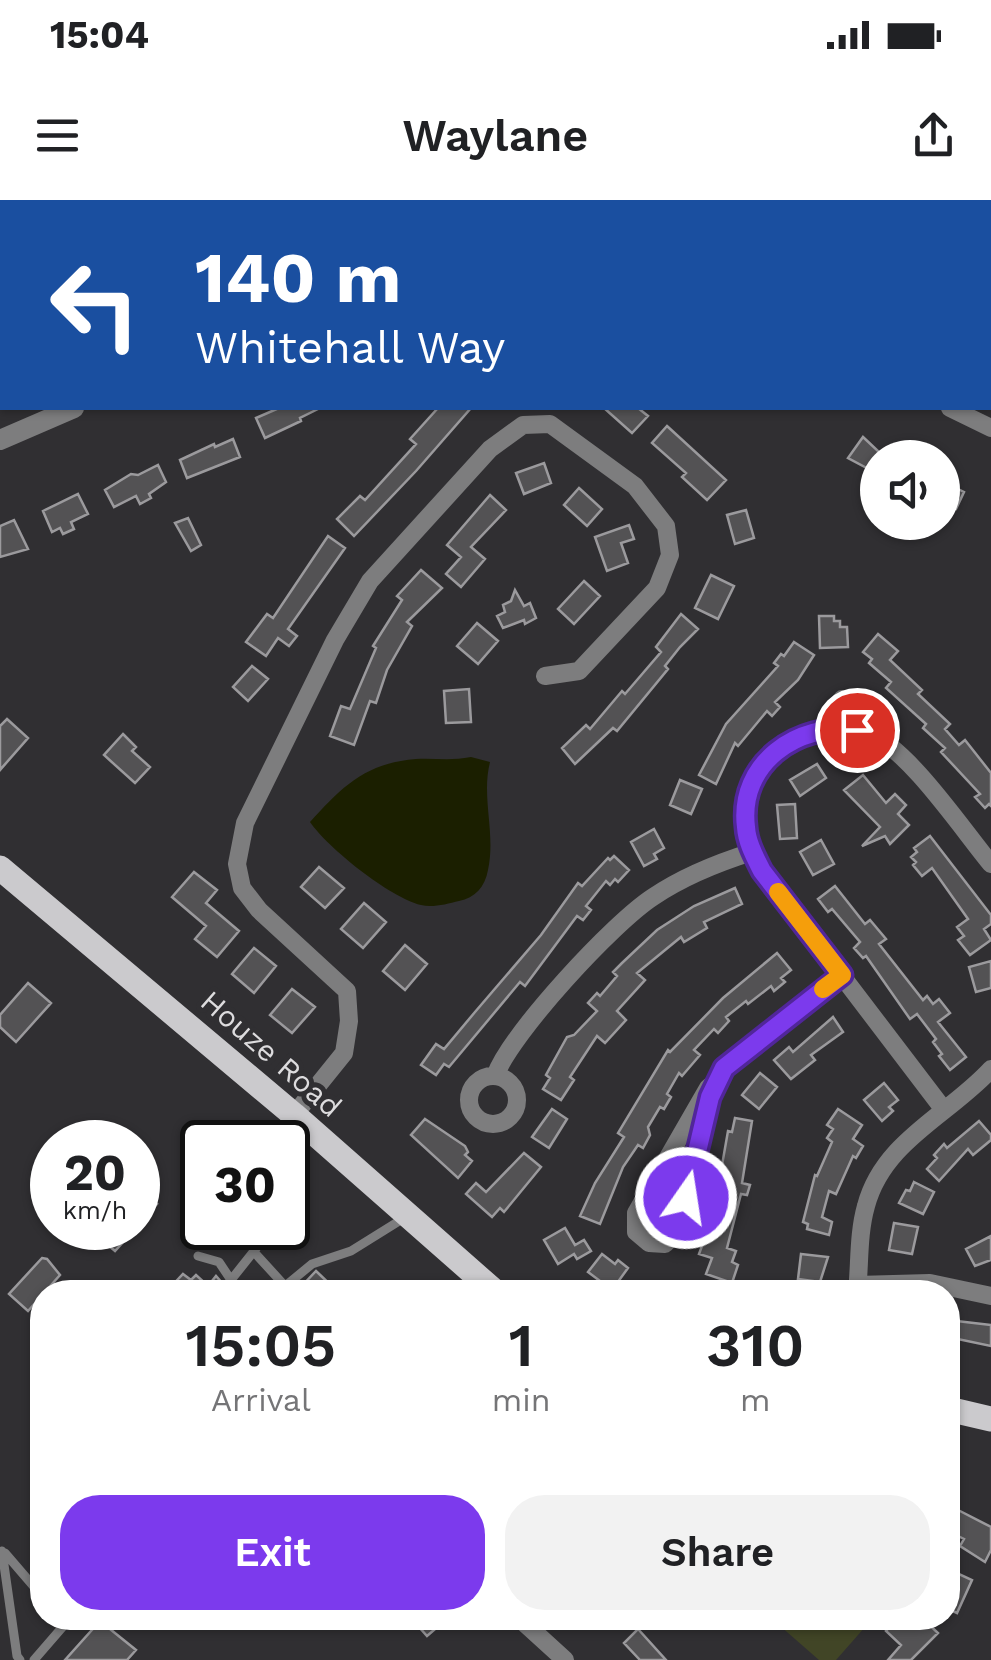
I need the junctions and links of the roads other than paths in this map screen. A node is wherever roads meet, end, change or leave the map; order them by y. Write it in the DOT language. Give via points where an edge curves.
graph roads {
  1 [pos="69,410"];
  2 [pos="954,410"];
  3 [pos="991,428"];
  4 [pos="0,440"];
  5 [pos="545,676"];
  6 [pos="842,699"];
  7 [pos="841,728"];
  8 [pos="752,852"];
  9 [pos="991,864"];
  10 [pos="0,868"];
  11 [pos="842,975"];
  12 [pos="991,1069"];
  13 [pos="495,1076"];
  14 [pos="716,1082"];
  15 [pos="944,1110"];
  16 [pos="285,1120"];
  17 [pos="288,1120"];
  18 [pos="310,1140"];
  19 [pos="407,1216"];
  20 [pos="254,1252"];
  21 [pos="198,1256"];
  22 [pos="231,1280"];
  23 [pos="275,1280"];
  24 [pos="293,1280"];
  25 [pos="481,1280"];
  26 [pos="858,1280"];
  27 [pos="960,1290"];
  28 [pos="991,1296"];
  29 [pos="960,1412"];
  30 [pos="991,1419"];
  31 [pos="1,1549"];
  32 [pos="30,1582"];
  33 [pos="60,1630"];
  34 [pos="532,1630"];
  35 [pos="20,1660"];
  36 [pos="34,1660"];
  37 [pos="566,1660"];
  1 -- 4 [label="street"];
  2 -- 3 [label="street"];
  5 -- 17 [label="street" via="579,671 657,588 670,555 666,526 635,486 550,424 523,425 490,449 370,580 245,823 237,864 242,888 347,990 344,1053"];
  6 -- 7 [label="street"];
  7 -- 8 [label="street" via="797,736 764,763 746,804"];
  7 -- 9 [label="street" via="872,735 898,752"];
  8 -- 11 [label="street"];
  8 -- 13 [label="street" via="708,866 619,924 539,1011"];
  10 -- 16 [label="main road, Houze Road"];
  11 -- 14 [label="street" via="736,1056"];
  11 -- 15 [label="street"];
  12 -- 15 [label="street"];
  14 -- 14 [label="street" via="636,1213 636,1232 649,1244 665,1244 678,1232"];
  15 -- 26 [label="street" via="900,1147 875,1182 862,1220"];
  18 -- 19 [label="main road, Houze Road"];
  19 -- 24 [label="lane"];
  19 -- 25 [label="main road, Houze Road"];
  20 -- 22 [label="lane"];
  20 -- 23 [label="lane"];
  21 -- 22 [label="lane" via="219,1262"];
  27 -- 28 [label="street"];
  29 -- 30 [label="main road"];
  31 -- 32 [label="lane"];
  31 -- 35 [label="lane"];
  33 -- 36 [label="lane"];
  34 -- 37 [label="street"];
}
